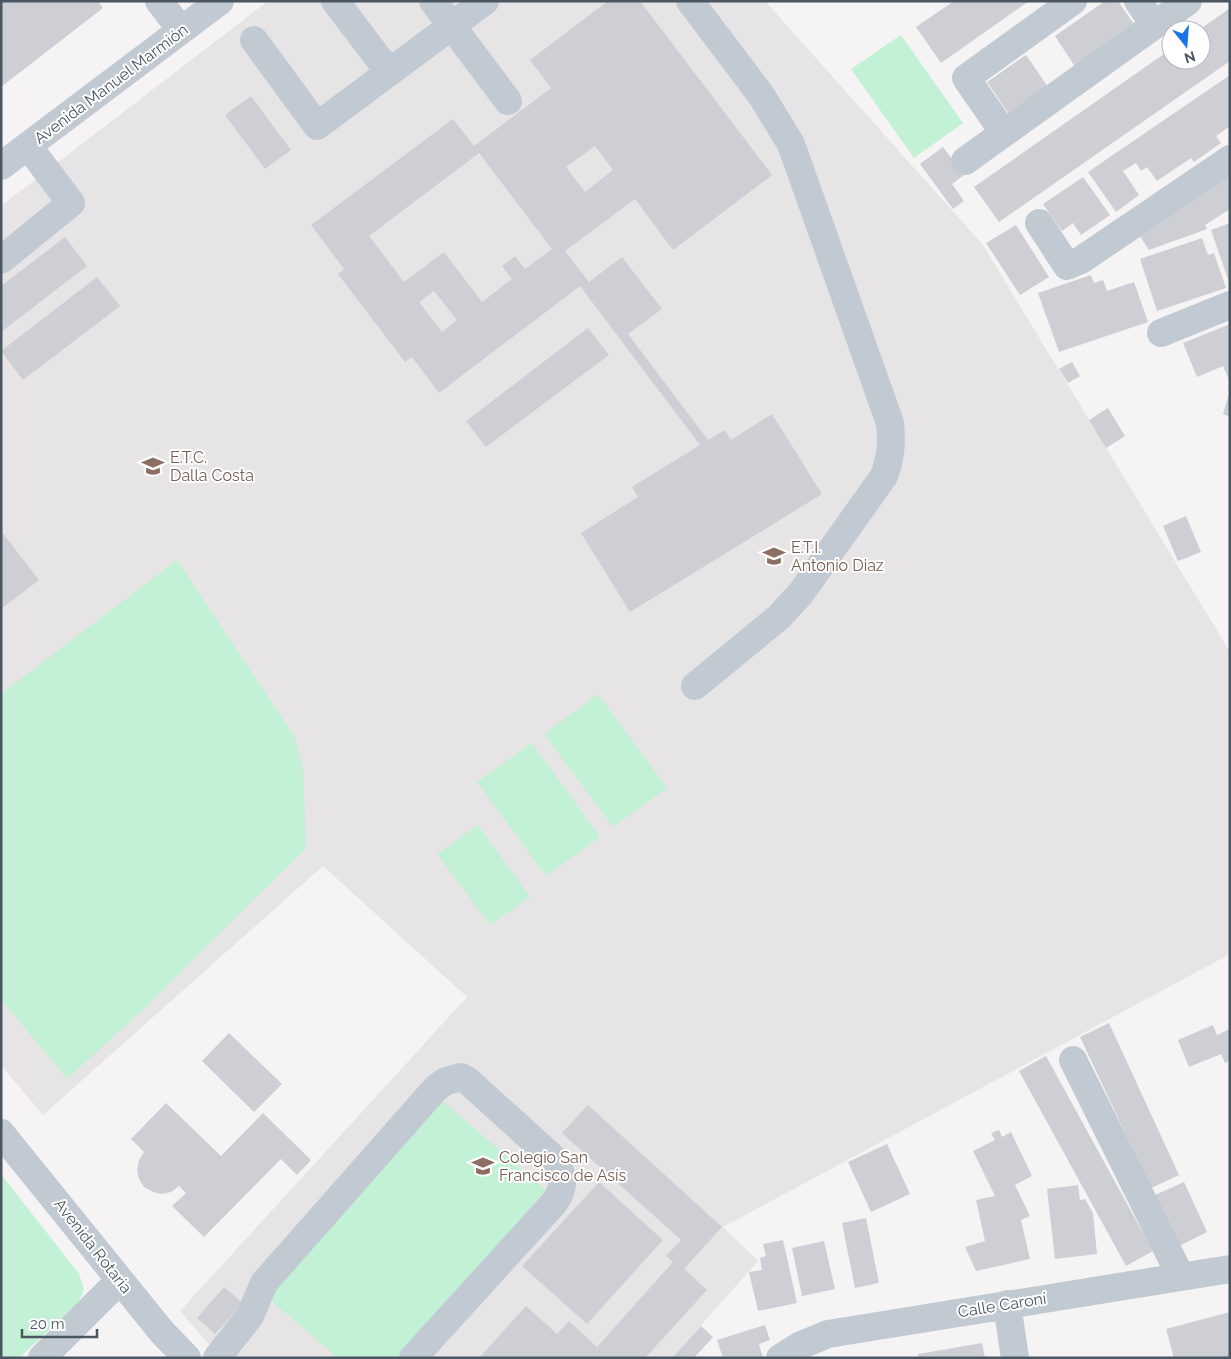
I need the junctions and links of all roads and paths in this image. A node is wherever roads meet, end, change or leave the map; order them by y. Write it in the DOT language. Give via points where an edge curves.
graph roads {
  1 [pos="159,1"];
  2 [pos="220,1"];
  3 [pos="335,1"];
  4 [pos="433,1"];
  5 [pos="486,1"];
  6 [pos="690,1"];
  7 [pos="1073,1"];
  8 [pos="1138,1"];
  9 [pos="1188,1"];
  10 [pos="452,26"];
  11 [pos="1154,26"];
  12 [pos="181,30"];
  13 [pos="254,40"];
  14 [pos="389,72"];
  15 [pos="508,101"];
  16 [pos="1004,133"];
  17 [pos="28,146"];
  18 [pos="1230,160"];
  19 [pos="965,161"];
  20 [pos="1,166"];
  21 [pos="1039,222"];
  22 [pos="1,260"];
  23 [pos="1230,305"];
  24 [pos="1161,333"];
  25 [pos="695,686"];
  26 [pos="1073,1060"];
  27 [pos="1,1132"];
  28 [pos="1230,1269"];
  29 [pos="1181,1277"];
  30 [pos="120,1280"];
  31 [pos="1007,1304"];
  32 [pos="42,1358"];
  33 [pos="187,1358"];
  34 [pos="217,1358"];
  35 [pos="413,1358"];
  36 [pos="780,1358"];
  37 [pos="1015,1358"];
  1 -- 12 [label="street"];
  2 -- 12 [label="street, Avenida Manuel Marmión"];
  3 -- 14 [label="street"];
  4 -- 10 [label="street"];
  5 -- 10 [label="street"];
  6 -- 25 [label="street" via="761,95 791,144 890,423 892,442 884,476 801,593 756,638"];
  7 -- 16 [label="street" via="966,78"];
  8 -- 11 [label="street"];
  9 -- 11 [label="street"];
  10 -- 14 [label="street"];
  10 -- 15 [label="street"];
  11 -- 16 [label="street"];
  12 -- 17 [label="street, Avenida Manuel Marmión"];
  13 -- 14 [label="street" via="317,126"];
  16 -- 19 [label="street"];
  17 -- 20 [label="street, Avenida Manuel Marmión"];
  17 -- 22 [label="street" via="71,203"];
  18 -- 21 [label="street" via="1081,260 1067,266"];
  23 -- 24 [label="street"];
  26 -- 29 [label="street"];
  27 -- 30 [label="street, Avenida Rotaria"];
  28 -- 29 [label="street, Calle Caroní"];
  29 -- 31 [label="street, Calle Caroní"];
  30 -- 32 [label="street"];
  30 -- 33 [label="street, Avenida Rotaria"];
  31 -- 36 [label="street, Calle Caroní" via="828,1334"];
  31 -- 37 [label="street"];
  34 -- 35 [label="street" via="250,1316 264,1283 436,1088 461,1077 553,1158 560,1168 563,1185 554,1203"];
}
